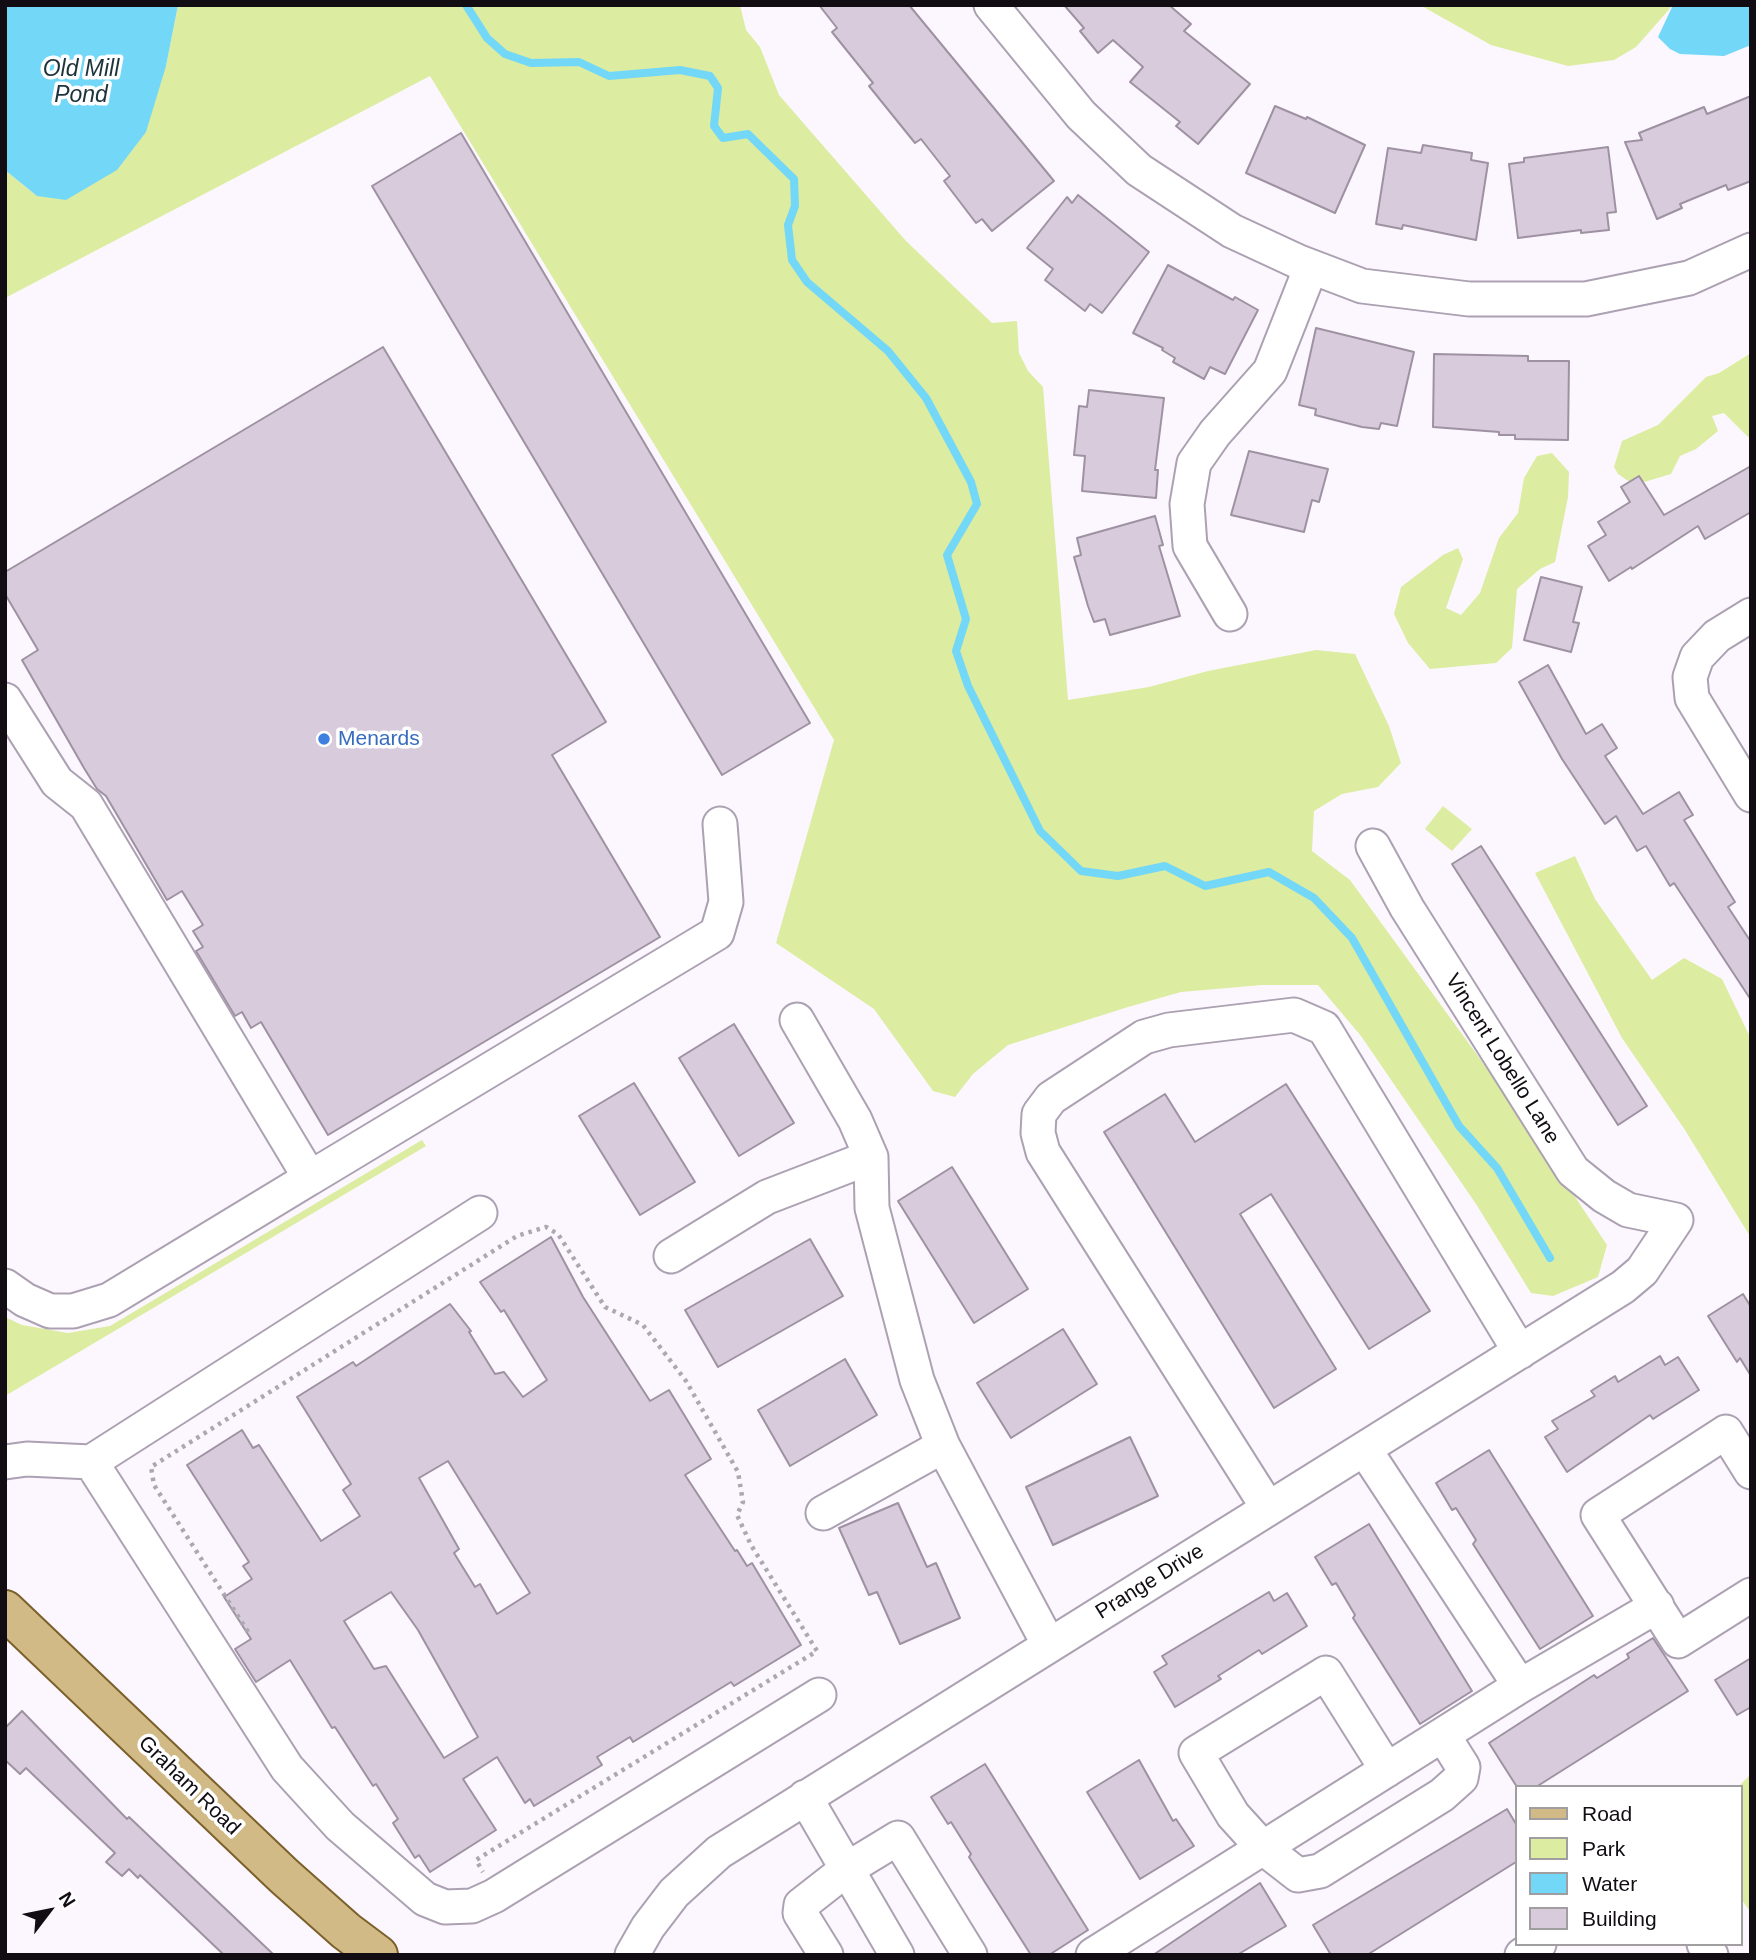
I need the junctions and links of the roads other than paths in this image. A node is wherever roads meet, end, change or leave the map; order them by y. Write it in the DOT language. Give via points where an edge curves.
graph roads {
  1 [pos="991,5"];
  2 [pos="1751,250"];
  3 [pos="1311,267"];
  4 [pos="1230,614"];
  5 [pos="1751,615"];
  6 [pos="5,700"];
  7 [pos="1751,795"];
  8 [pos="720,824"];
  9 [pos="1373,846"];
  10 [pos="797,1020"];
  11 [pos="871,1157"];
  12 [pos="310,1178"];
  13 [pos="480,1213"];
  14 [pos="1676,1220"];
  15 [pos="671,1256"];
  16 [pos="5,1286"];
  17 [pos="1520,1352"];
  18 [pos="943,1446"];
  19 [pos="1365,1450"];
  20 [pos="5,1462"];
  21 [pos="91,1462"];
  22 [pos="1751,1472"];
  23 [pos="1268,1508"];
  24 [pos="823,1513"];
  25 [pos="1751,1595"];
  26 [pos="1657,1606"];
  27 [pos="5,1610"];
  28 [pos="1049,1645"];
  29 [pos="1520,1686"];
  30 [pos="819,1695"];
  31 [pos="1443,1735"];
  32 [pos="1387,1770"];
  33 [pos="805,1797"];
  34 [pos="1262,1847"];
  35 [pos="847,1869"];
  36 [pos="378,1955"];
  37 [pos="632,1955"];
  38 [pos="827,1955"];
  39 [pos="897,1955"];
  40 [pos="970,1955"];
  41 [pos="1093,1955"];
  1 -- 3 [label="street" via="1081,115 1139,170 1232,231"];
  2 -- 3 [label="street" via="1689,278 1586,299 1469,299 1363,286"];
  3 -- 4 [label="street" via="1270,371 1194,463 1187,504 1190,545"];
  5 -- 7 [label="street" via="1717,636 1698,657 1690,677 1692,698"];
  6 -- 12 [label="street" via="57,782 86,806"];
  8 -- 12 [label="street" via="726,902 717,933"];
  9 -- 14 [label="street, Vincent Lobello Lane" via="1407,908 1573,1171 1628,1210"];
  10 -- 11 [label="street" via="855,1120"];
  11 -- 15 [label="street" via="767,1198"];
  11 -- 18 [label="street" via="872,1208 917,1380"];
  12 -- 16 [label="street" via="109,1300 73,1311 50,1311"];
  13 -- 21 [label="street"];
  14 -- 17 [label="street, Prange Drive" via="1642,1271"];
  17 -- 19 [label="street, Prange Drive"];
  17 -- 23 [label="street" via="1324,1028 1294,1015 1144,1037 1051,1098 1039,1114 1043,1152"];
  18 -- 24 [label="street"];
  18 -- 28 [label="street"];
  19 -- 23 [label="street, Prange Drive"];
  19 -- 29 [label="street"];
  20 -- 21 [label="street"];
  21 -- 30 [label="street" via="268,1742 312,1799 425,1899 445,1907 472,1906 496,1894"];
  22 -- 26 [label="street" via="1726,1432 1598,1515"];
  23 -- 28 [label="street, Prange Drive"];
  25 -- 26 [label="street" via="1678,1641"];
  26 -- 29 [label="street"];
  27 -- 36 [label="main road, Graham Road" via="284,1876"];
  28 -- 33 [label="street, Prange Drive"];
  29 -- 31 [label="street"];
  31 -- 32 [label="street"];
  31 -- 34 [label="street" via="1463,1767 1461,1778 1332,1865 1298,1875"];
  32 -- 34 [label="street"];
  32 -- 34 [label="street" via="1326,1673 1196,1753 1233,1815"];
  33 -- 35 [label="street"];
  33 -- 37 [label="street, Prange Drive" via="703,1865 674,1894"];
  34 -- 41 [label="street"];
  35 -- 38 [label="street" via="802,1905 800,1913"];
  35 -- 39 [label="street"];
  35 -- 40 [label="street" via="898,1838"];
}
